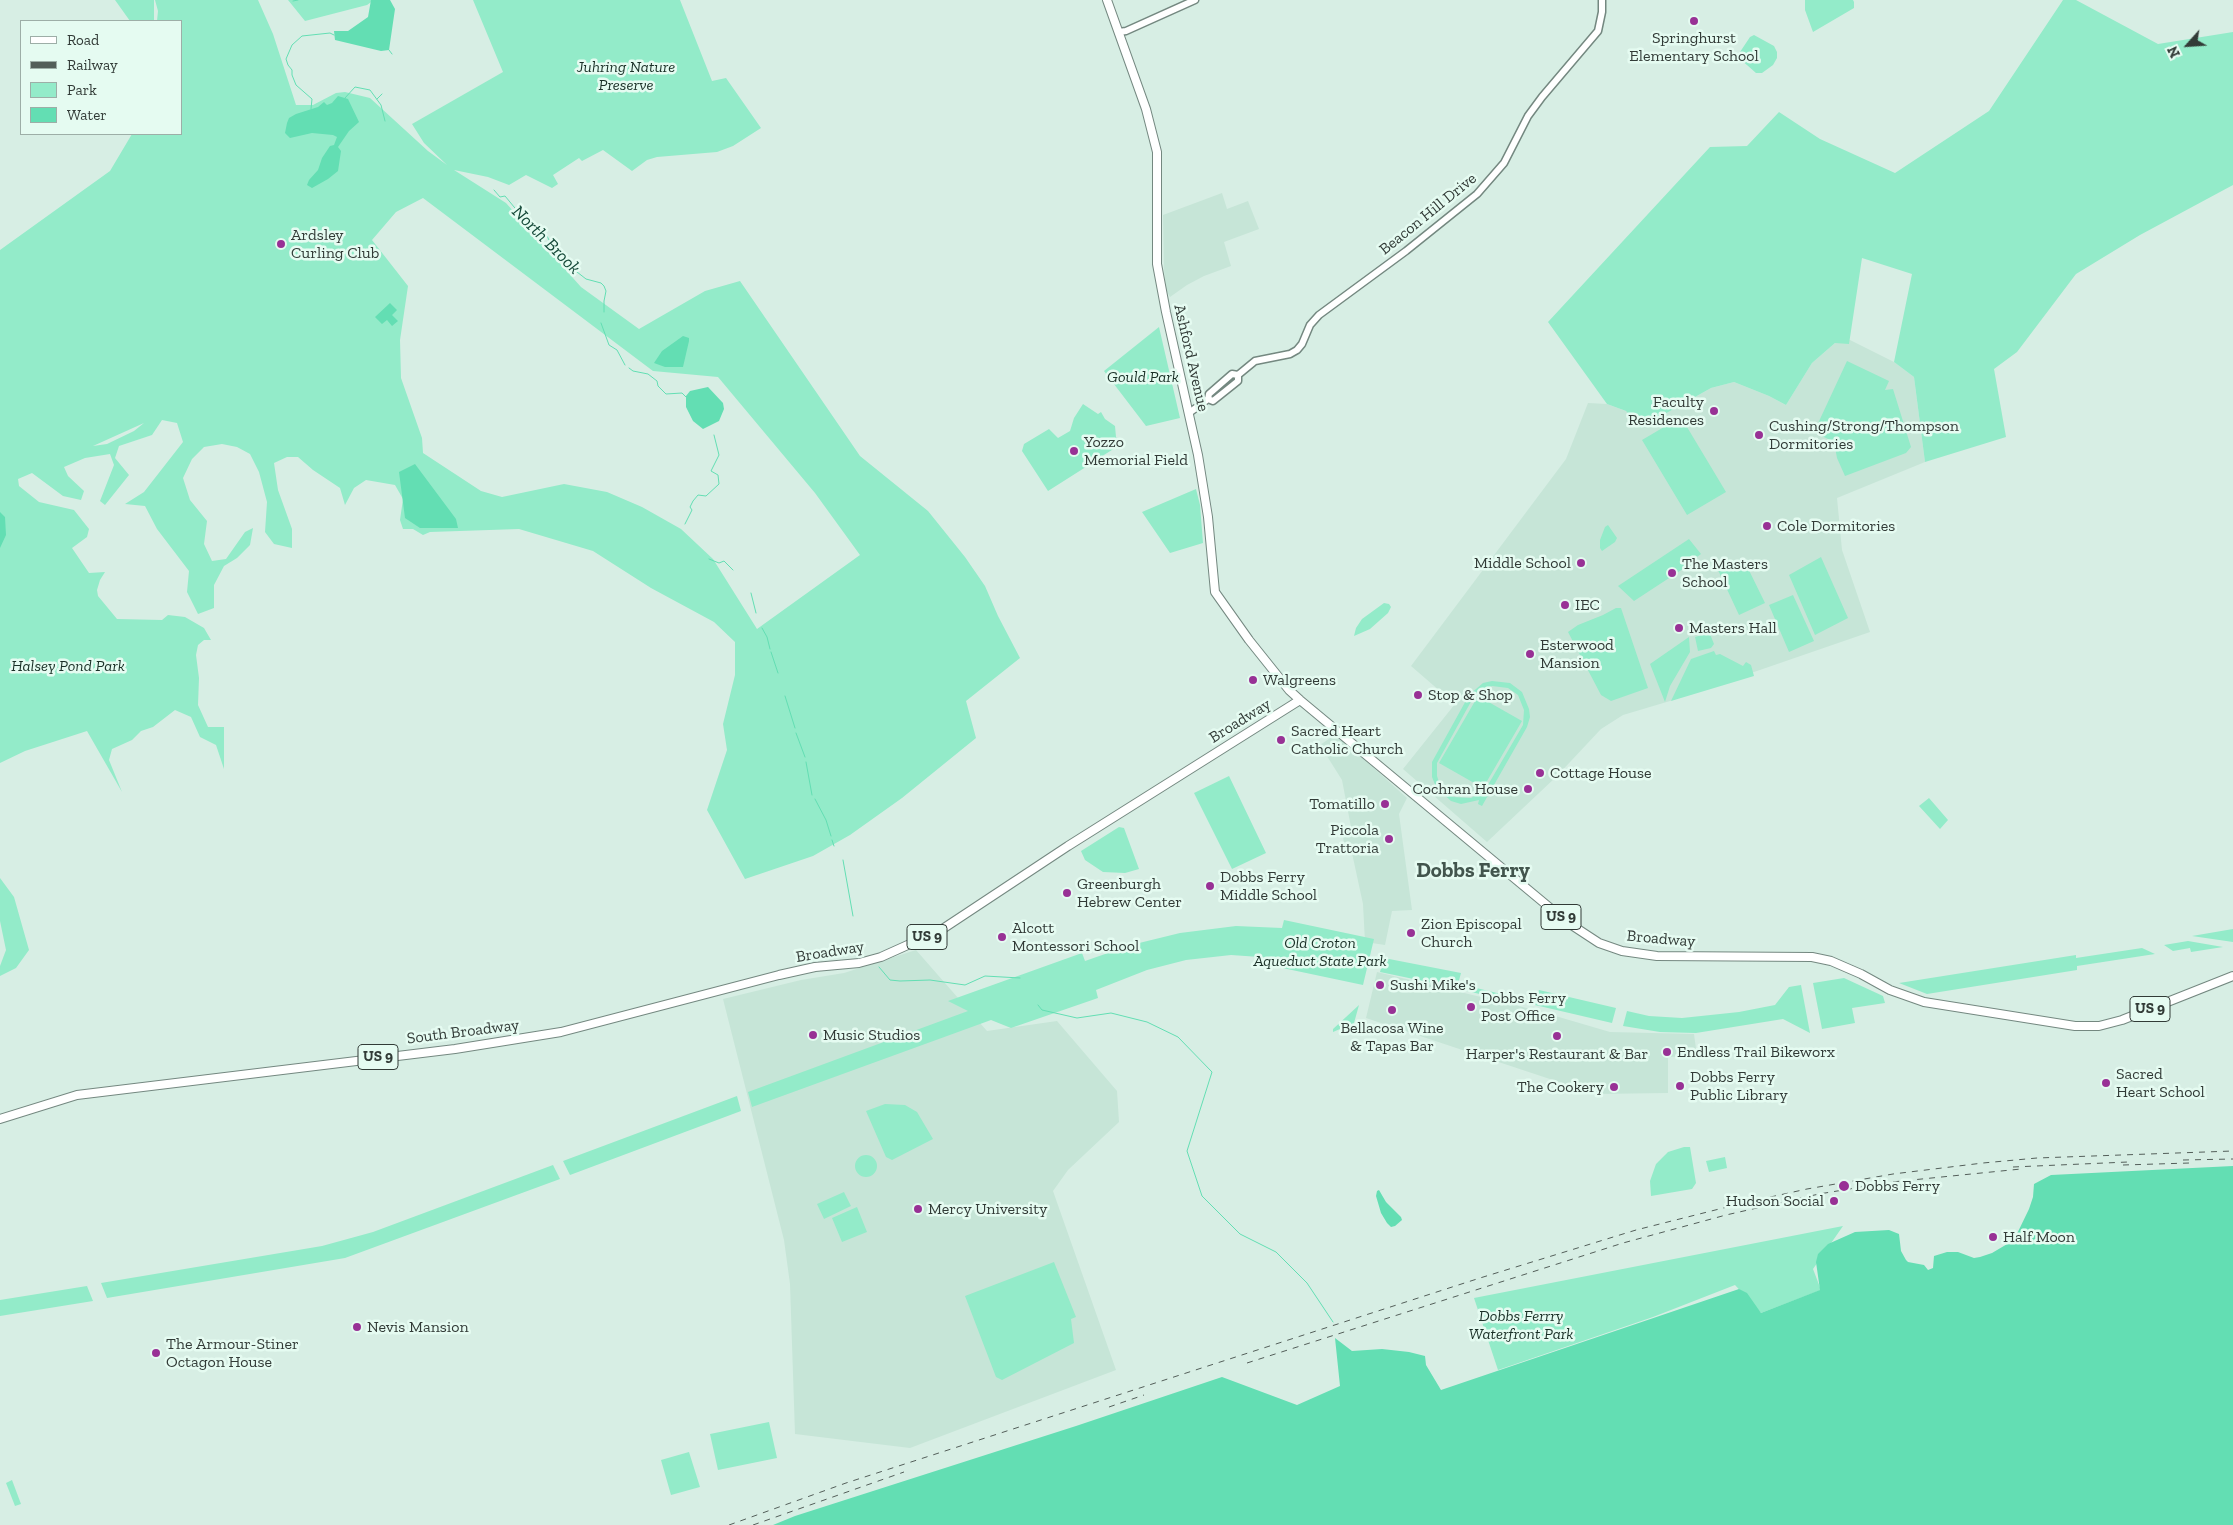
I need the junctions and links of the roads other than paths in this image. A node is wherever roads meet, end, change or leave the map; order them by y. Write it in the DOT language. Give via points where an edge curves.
graph roads {
  1 [pos="1107,0"];
  2 [pos="1195,0"];
  3 [pos="1602,0"];
  4 [pos="1119,32"];
  5 [pos="1189,413"];
  6 [pos="1300,700"];
  7 [pos="779,975"];
  8 [pos="2233,976"];
  9 [pos="0,1119"];
  1 -- 4 [label="main road, Ashford Avenue"];
  2 -- 4 [label="street"];
  3 -- 5 [label="street, Beacon Hill Drive" via="1598,31 1542,97 1528,116 1504,164 1477,194 1319,315 1297,350 1255,361 1238,376 1238,381 1213,401 1208,399"];
  4 -- 5 [label="main road, Ashford Avenue" via="1158,152 1157,264"];
  5 -- 6 [label="main road, Ashford Avenue" via="1206,505 1215,592 1249,640"];
  6 -- 7 [label="main road, Broadway / US 9" via="941,930 894,952 858,963 815,967"];
  6 -- 8 [label="main road, Broadway / US 9" via="1567,922 1599,943 1622,951 1657,956 1812,957 1832,961 1890,990 1924,1002 2075,1026 2099,1026 2122,1020"];
  7 -- 9 [label="main road, South Broadway / US 9" via="561,1032 455,1049 78,1095"];
}
